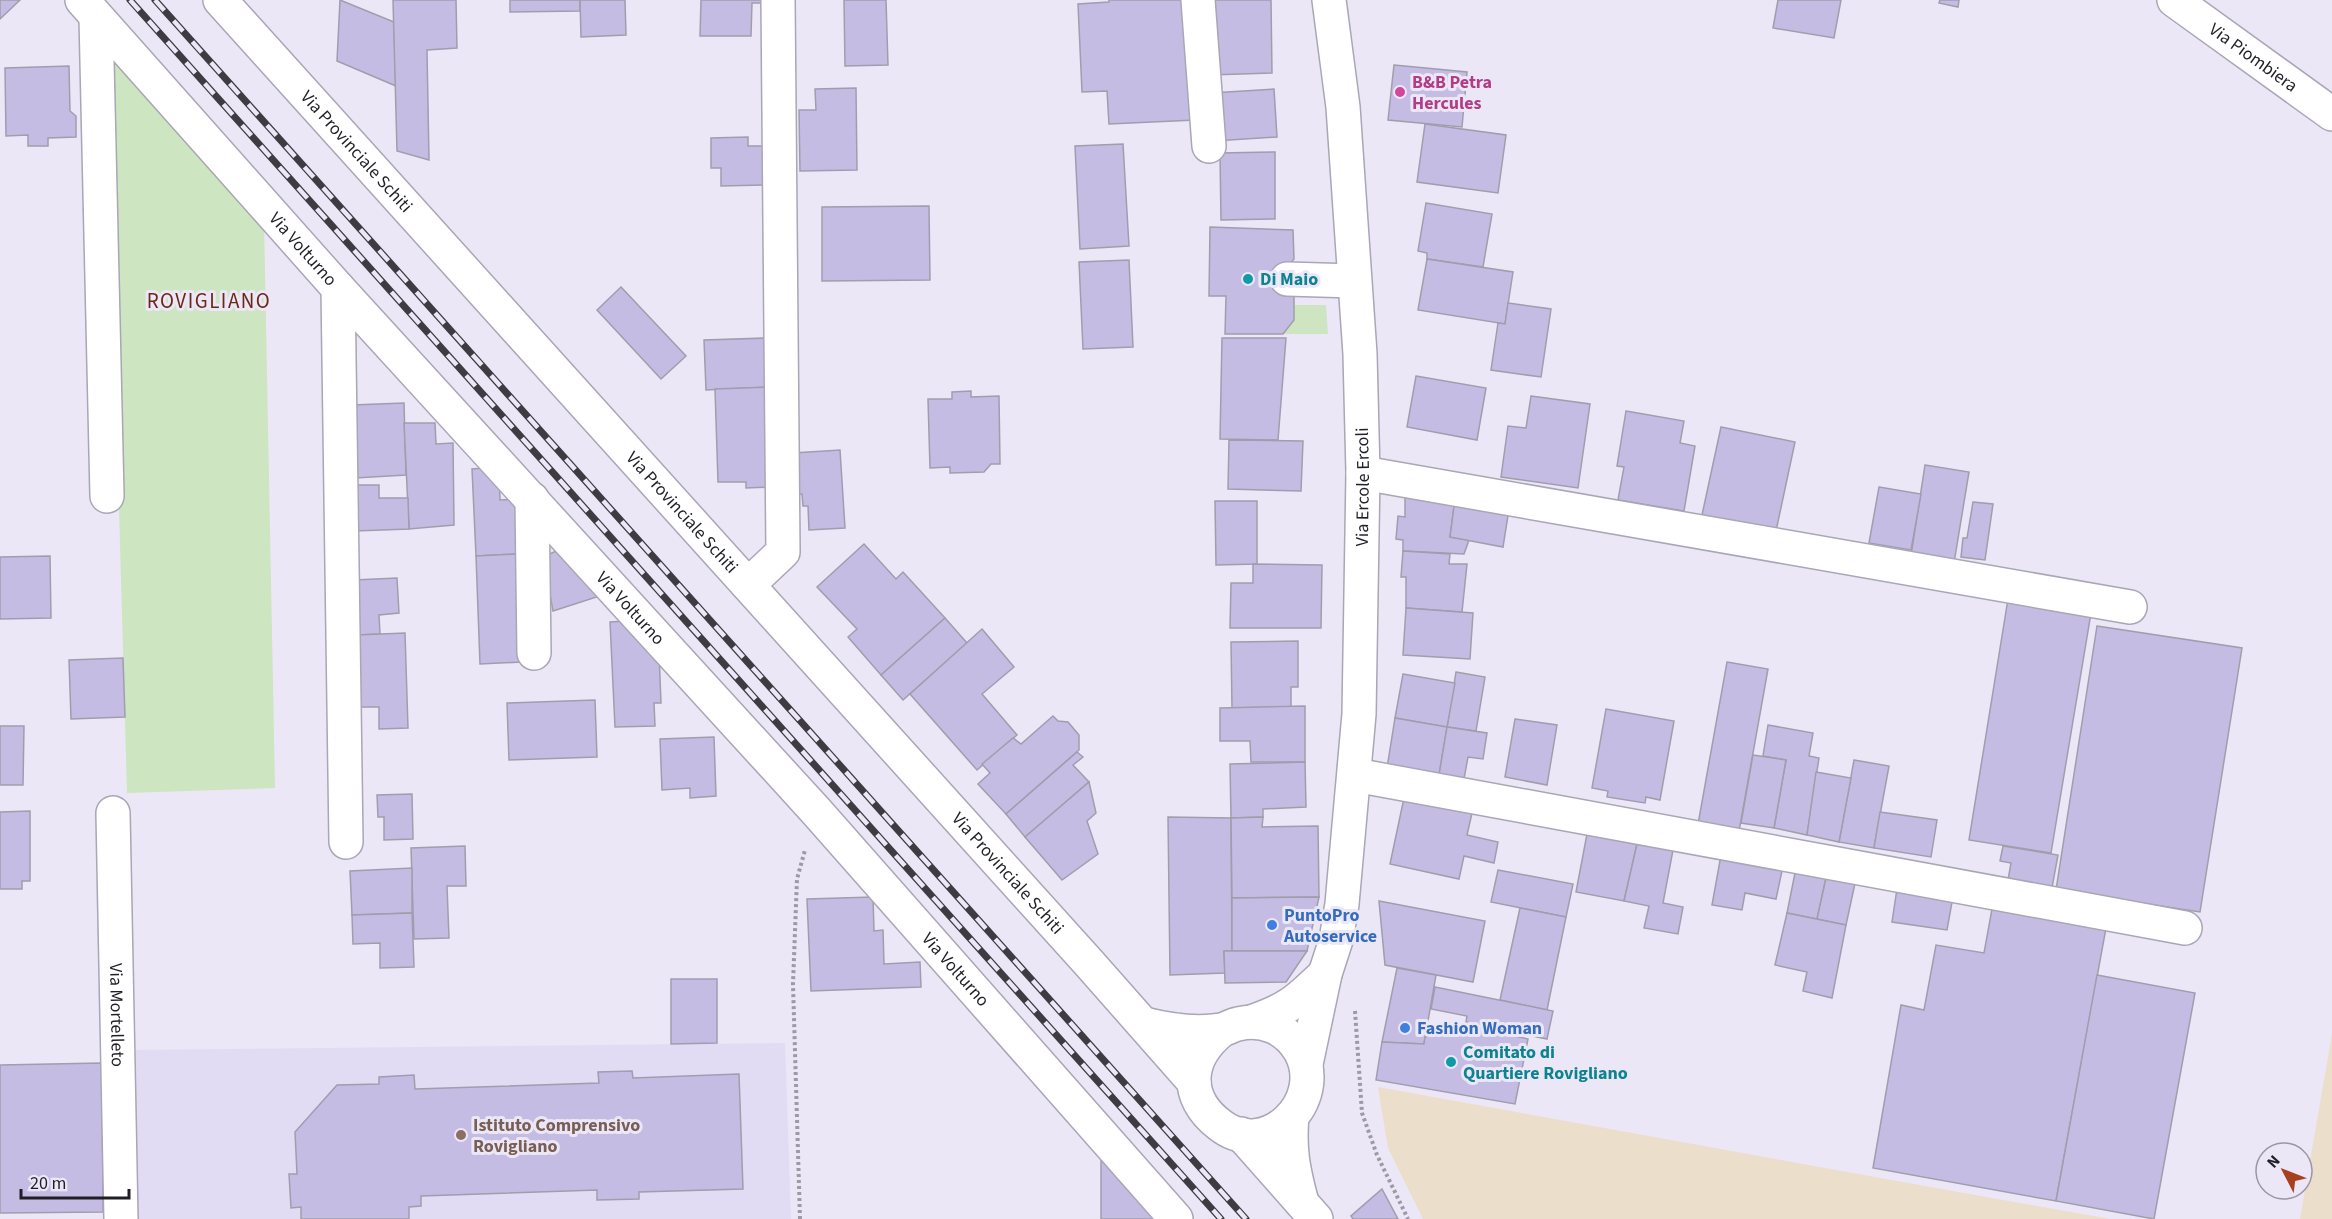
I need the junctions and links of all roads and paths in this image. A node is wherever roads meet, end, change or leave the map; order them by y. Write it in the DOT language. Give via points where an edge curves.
graph roads {
  1 [pos="220,0"];
  2 [pos="778,0"];
  3 [pos="1198,0"];
  4 [pos="1329,0"];
  5 [pos="2174,0"];
  6 [pos="89,8"];
  7 [pos="2332,114"];
  8 [pos="1209,146"];
  9 [pos="1287,279"];
  10 [pos="1354,281"];
  11 [pos="338,288"];
  12 [pos="1363,473"];
  13 [pos="107,496"];
  14 [pos="532,500"];
  15 [pos="748,585"];
  16 [pos="2130,608"];
  17 [pos="534,653"];
  18 [pos="1355,775"];
  19 [pos="816,812"];
  20 [pos="113,813"];
  21 [pos="346,842"];
  22 [pos="2185,928"];
  23 [pos="1325,974"];
  24 [pos="1354,1008"];
  25 [pos="1144,1024"];
  26 [pos="1236,1026"];
  27 [pos="1306,1064"];
  28 [pos="1194,1082"];
  29 [pos="1292,1116"];
  30 [pos="1242,1134"];
  31 [pos="1309,1211"];
  32 [pos="121,1219"];
  33 [pos="800,1219"];
  34 [pos="1176,1219"];
  35 [pos="1408,1219"];
  1 -- 15 [label="street, Via Provinciale Schiti"];
  2 -- 15 [label="street" via="783,552"];
  3 -- 8 [label="street"];
  4 -- 10 [label="street, Via Ercole Ercoli" via="1343,107"];
  5 -- 7 [label="street, Via Piombiera"];
  6 -- 11 [label="street, Via Volturno"];
  6 -- 13 [label="street"];
  9 -- 10 [label="street"];
  10 -- 12 [label="street, Via Ercole Ercoli"];
  11 -- 14 [label="street, Via Volturno"];
  11 -- 21 [label="street"];
  12 -- 16 [label="street"];
  12 -- 18 [label="street, Via Ercole Ercoli"];
  14 -- 17 [label="street"];
  14 -- 19 [label="street, Via Volturno"];
  15 -- 25 [label="street, Via Provinciale Schiti"];
  18 -- 22 [label="street"];
  18 -- 23 [label="street, Via Ercole Ercoli" via="1342,904"];
  19 -- 33 [label="path" via="797,879 794,937"];
  19 -- 34 [label="street, Via Volturno"];
  20 -- 32 [label="street, Via Mortelleto"];
  23 -- 26 [label="street, Via Ercole Ercoli" via="1281,1011"];
  23 -- 27 [label="street, Via Ercole Ercoli"];
  24 -- 35 [label="path" via="1362,1113"];
  25 -- 26 [label="street" via="1169,1030"];
  25 -- 28 [label="street, Via Provinciale Schiti"];
  26 -- 27 [label="street" via="1266,1023 1279,1029 1291,1038"];
  26 -- 28 [label="street" via="1210,1040 1195,1067"];
  27 -- 29 [label="street, Via Provinciale Schiti" via="1306,1092"];
  28 -- 30 [label="street, Via Provinciale Schiti" via="1199,1101 1209,1116 1224,1128"];
  29 -- 30 [label="street, Via Provinciale Schiti" via="1269,1132"];
  29 -- 31 [label="street, Via Provinciale Schiti" via="1292,1165"];
  30 -- 31 [label="street, Via Provinciale Schiti"];
}
